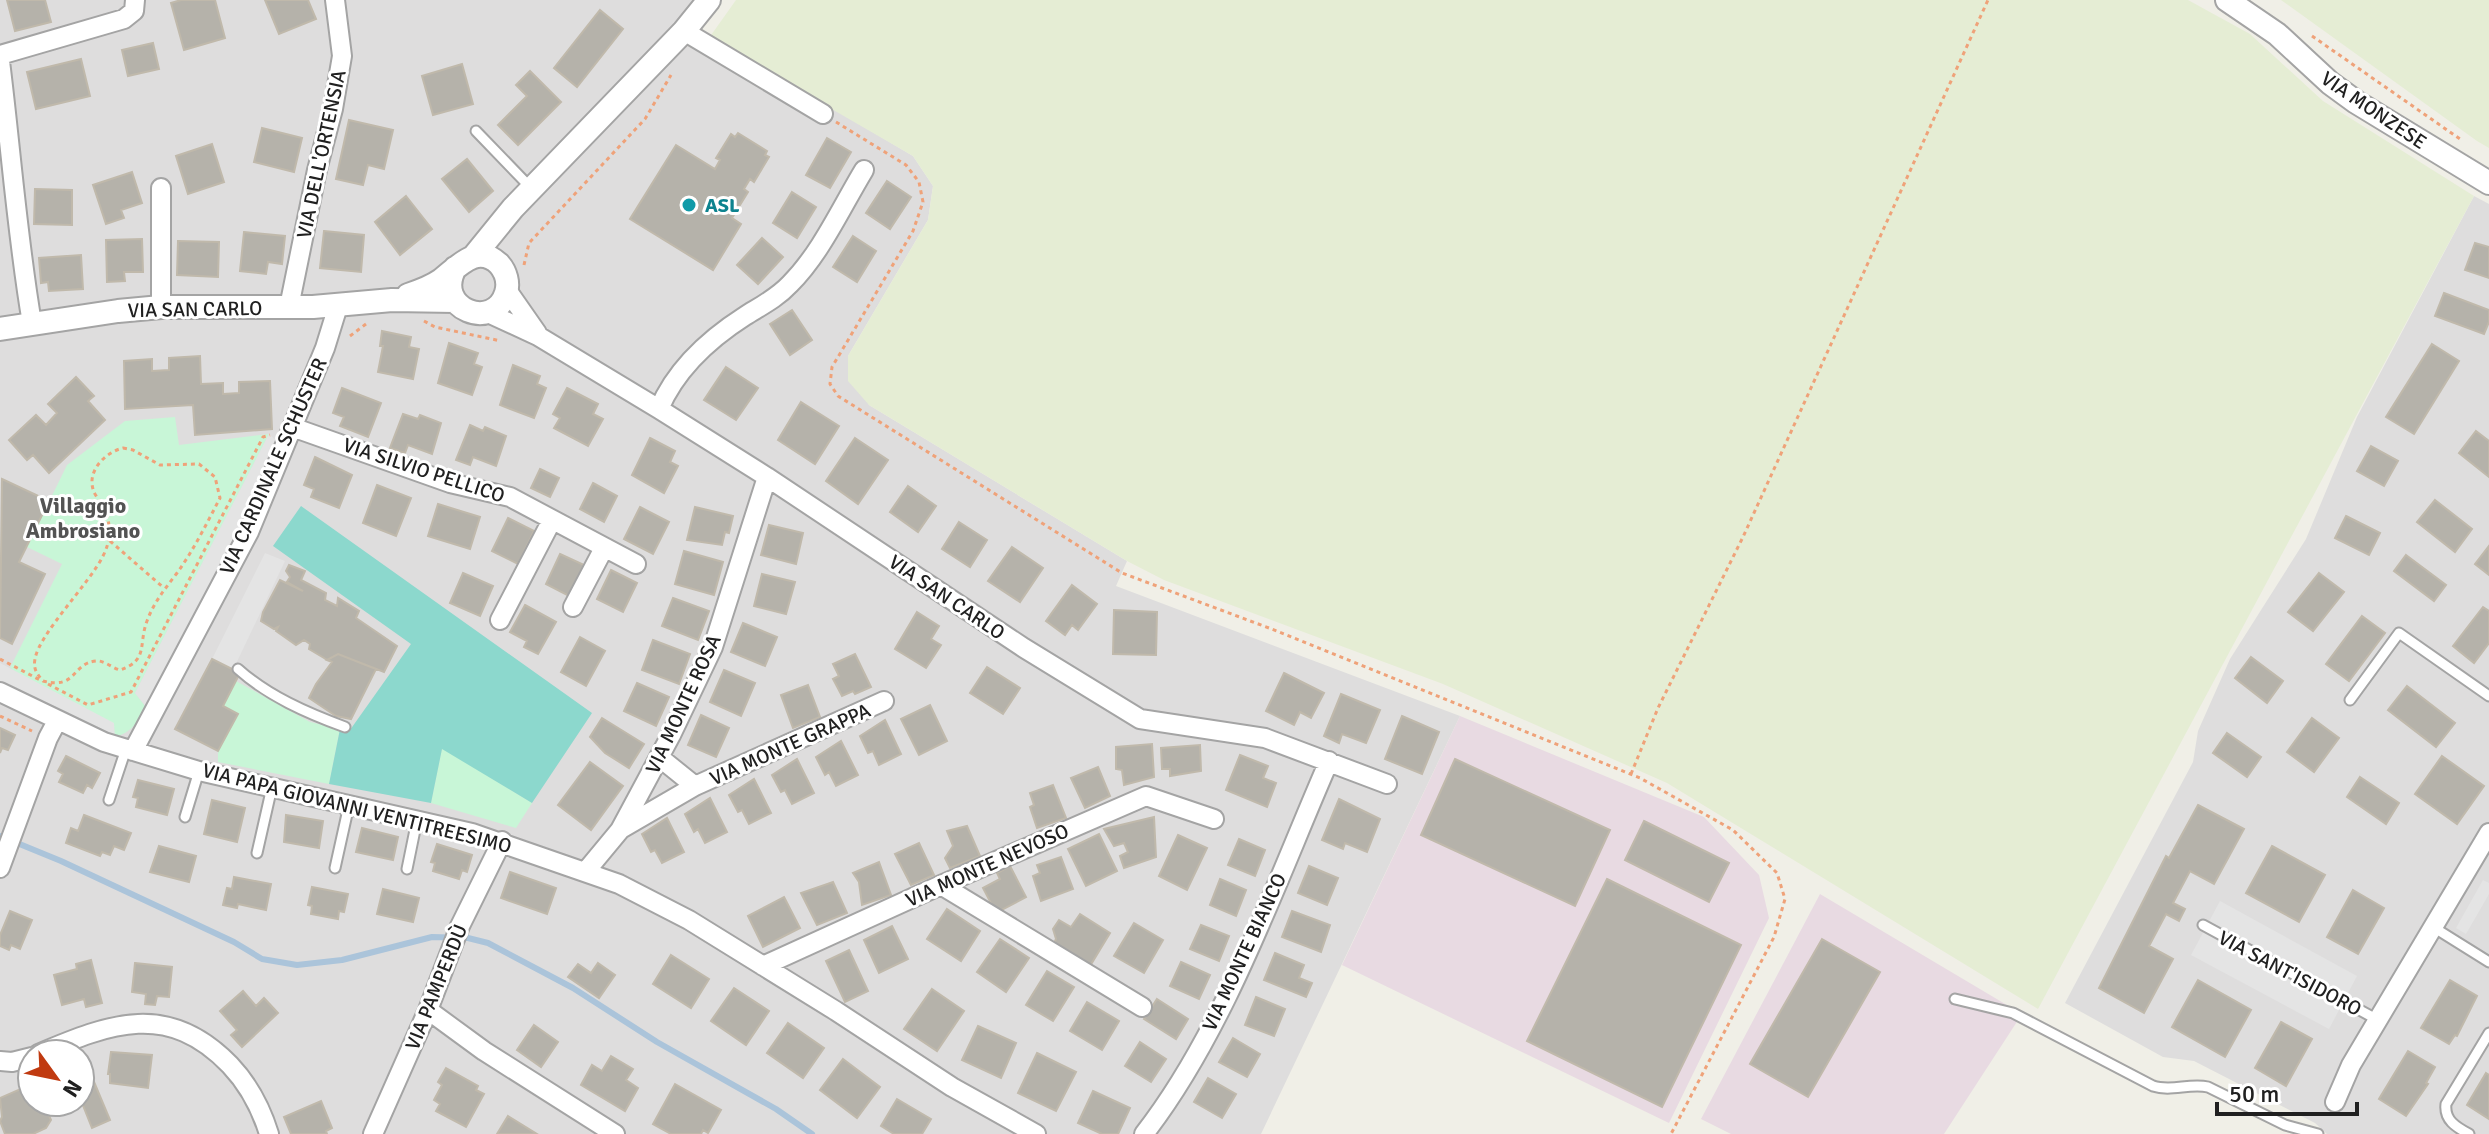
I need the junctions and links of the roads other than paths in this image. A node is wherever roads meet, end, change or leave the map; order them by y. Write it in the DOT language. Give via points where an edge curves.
graph roads {
  1 [pos="335,0"];
  2 [pos="709,0"];
  3 [pos="2227,0"];
  4 [pos="133,8"];
  5 [pos="684,31"];
  6 [pos="0,58"];
  7 [pos="823,114"];
  8 [pos="476,131"];
  9 [pos="864,170"];
  10 [pos="2489,183"];
  11 [pos="161,188"];
  12 [pos="528,193"];
  13 [pos="475,262"];
  14 [pos="507,290"];
  15 [pos="392,300"];
  16 [pos="455,301"];
  17 [pos="338,306"];
  18 [pos="161,307"];
  19 [pos="289,307"];
  20 [pos="486,312"];
  21 [pos="32,323"];
  22 [pos="0,329"];
  23 [pos="538,336"];
  24 [pos="659,409"];
  25 [pos="292,427"];
  26 [pos="767,477"];
  27 [pos="552,520"];
  28 [pos="604,548"];
  29 [pos="636,564"];
  30 [pos="573,607"];
  31 [pos="500,620"];
  32 [pos="238,669"];
  33 [pos="0,692"];
  34 [pos="2489,696"];
  35 [pos="2350,700"];
  36 [pos="884,701"];
  37 [pos="57,721"];
  38 [pos="345,727"];
  39 [pos="130,750"];
  40 [pos="659,757"];
  41 [pos="1329,761"];
  42 [pos="199,771"];
  43 [pos="1387,784"];
  44 [pos="695,786"];
  45 [pos="272,787"];
  46 [pos="109,800"];
  47 [pos="349,804"];
  48 [pos="185,817"];
  49 [pos="1214,819"];
  50 [pos="417,820"];
  51 [pos="620,830"];
  52 [pos="2489,833"];
  53 [pos="502,841"];
  54 [pos="257,853"];
  55 [pos="3,861"];
  56 [pos="335,868"];
  57 [pos="407,869"];
  58 [pos="586,871"];
  59 [pos="941,885"];
  60 [pos="2203,925"];
  61 [pos="2433,927"];
  62 [pos="2489,962"];
  63 [pos="763,966"];
  64 [pos="1955,999"];
  65 [pos="1142,1007"];
  66 [pos="428,1010"];
  67 [pos="2378,1020"];
  68 [pos="2489,1033"];
  69 [pos="76,1038"];
  70 [pos="2335,1102"];
  71 [pos="269,1134"];
  72 [pos="373,1134"];
  73 [pos="615,1134"];
  74 [pos="1036,1134"];
  75 [pos="1144,1134"];
  76 [pos="2318,1134"];
  77 [pos="2469,1134"];
  1 -- 19 [label="street, VIA DELL'ORTENSIA" via="342,56"];
  2 -- 5 [label="street, VIA SAN CARLO"];
  3 -- 10 [label="street, VIA MONZESE" via="2269,27 2356,102"];
  4 -- 6 [label="street"];
  5 -- 7 [label="street"];
  5 -- 12 [label="street, VIA SAN CARLO"];
  6 -- 21 [label="street"];
  8 -- 12 [label="lane"];
  9 -- 24 [label="street" via="798,276 701,350 678,375"];
  11 -- 18 [label="street"];
  12 -- 13 [label="street, VIA SAN CARLO"];
  13 -- 14 [label="street" via="505,274"];
  13 -- 15 [label="street, VIA SAN CARLO" via="427,289"];
  13 -- 16 [label="street" via="450,284"];
  14 -- 20 [label="street"];
  14 -- 23 [label="street, VIA SAN CARLO"];
  15 -- 16 [label="street, VIA SAN CARLO"];
  15 -- 17 [label="street, VIA SAN CARLO"];
  16 -- 20 [label="street" via="469,311"];
  17 -- 19 [label="street, VIA SAN CARLO"];
  17 -- 25 [label="street, VIA CARDINALE SCHUSTER"];
  18 -- 19 [label="street, VIA SAN CARLO"];
  18 -- 21 [label="street, VIA SAN CARLO"];
  20 -- 23 [label="street, VIA SAN CARLO"];
  21 -- 22 [label="street, VIA SAN CARLO"];
  23 -- 24 [label="street, VIA SAN CARLO"];
  24 -- 26 [label="street, VIA SAN CARLO"];
  25 -- 27 [label="street, VIA SILVIO PELLICO" via="450,483 510,497"];
  25 -- 39 [label="street, VIA CARDINALE SCHUSTER" via="249,532"];
  26 -- 40 [label="street, VIA MONTE ROSA" via="713,647"];
  26 -- 41 [label="street, VIA SAN CARLO" via="1140,719 1265,738"];
  27 -- 28 [label="street, VIA SILVIO PELLICO"];
  27 -- 31 [label="street"];
  28 -- 29 [label="street, VIA SILVIO PELLICO"];
  28 -- 30 [label="street"];
  32 -- 38 [label="lane" via="311,715"];
  33 -- 37 [label="street, VIA PAPA GIOVANNI VENTITREESIMO"];
  34 -- 35 [label="lane" via="2399,633"];
  36 -- 44 [label="street, VIA MONTE GRAPPA"];
  37 -- 39 [label="street, VIA PAPA GIOVANNI VENTITREESIMO"];
  37 -- 55 [label="street"];
  39 -- 42 [label="street, VIA PAPA GIOVANNI VENTITREESIMO"];
  39 -- 46 [label="lane"];
  40 -- 44 [label="street, VIA MONTE GRAPPA"];
  40 -- 51 [label="street, VIA MONTE ROSA"];
  41 -- 43 [label="street, VIA SAN CARLO"];
  41 -- 75 [label="street, VIA MONTE BIANCO" via="1224,1000"];
  42 -- 45 [label="street, VIA PAPA GIOVANNI VENTITREESIMO"];
  42 -- 48 [label="lane"];
  44 -- 51 [label="street, VIA MONTE GRAPPA"];
  45 -- 47 [label="street, VIA PAPA GIOVANNI VENTITREESIMO"];
  45 -- 54 [label="lane"];
  47 -- 50 [label="street, VIA PAPA GIOVANNI VENTITREESIMO"];
  47 -- 56 [label="lane"];
  49 -- 59 [label="street, VIA MONTE NEVOSO" via="1146,796"];
  50 -- 53 [label="street, VIA PAPA GIOVANNI VENTITREESIMO"];
  50 -- 57 [label="lane"];
  51 -- 58 [label="street, VIA MONTE ROSA"];
  52 -- 61 [label="street, VIA SANT'ISIDORO"];
  53 -- 58 [label="street, VIA PAPA GIOVANNI VENTITREESIMO"];
  53 -- 66 [label="street, VIA PAMPERDÙ" via="460,926"];
  58 -- 63 [label="street, VIA PAPA GIOVANNI VENTITREESIMO" via="650,899"];
  59 -- 63 [label="street, VIA MONTE NEVOSO"];
  59 -- 65 [label="street"];
  60 -- 67 [label="lane, VIA SANT'ISIDORO"];
  61 -- 62 [label="lane"];
  61 -- 67 [label="street, VIA SANT'ISIDORO"];
  63 -- 74 [label="street, VIA PAPA GIOVANNI VENTITREESIMO"];
  64 -- 76 [label="lane" via="2013,1013 2161,1089 2208,1087 2285,1125"];
  66 -- 72 [label="street, VIA PAMPERDÙ"];
  66 -- 73 [label="street"];
  67 -- 70 [label="street, VIA SANT'ISIDORO"];
  68 -- 77 [label="lane" via="2446,1104 2449,1120"];
  69 -- 71 [label="street" via="146,1024 186,1031 213,1048 246,1082"];
}
